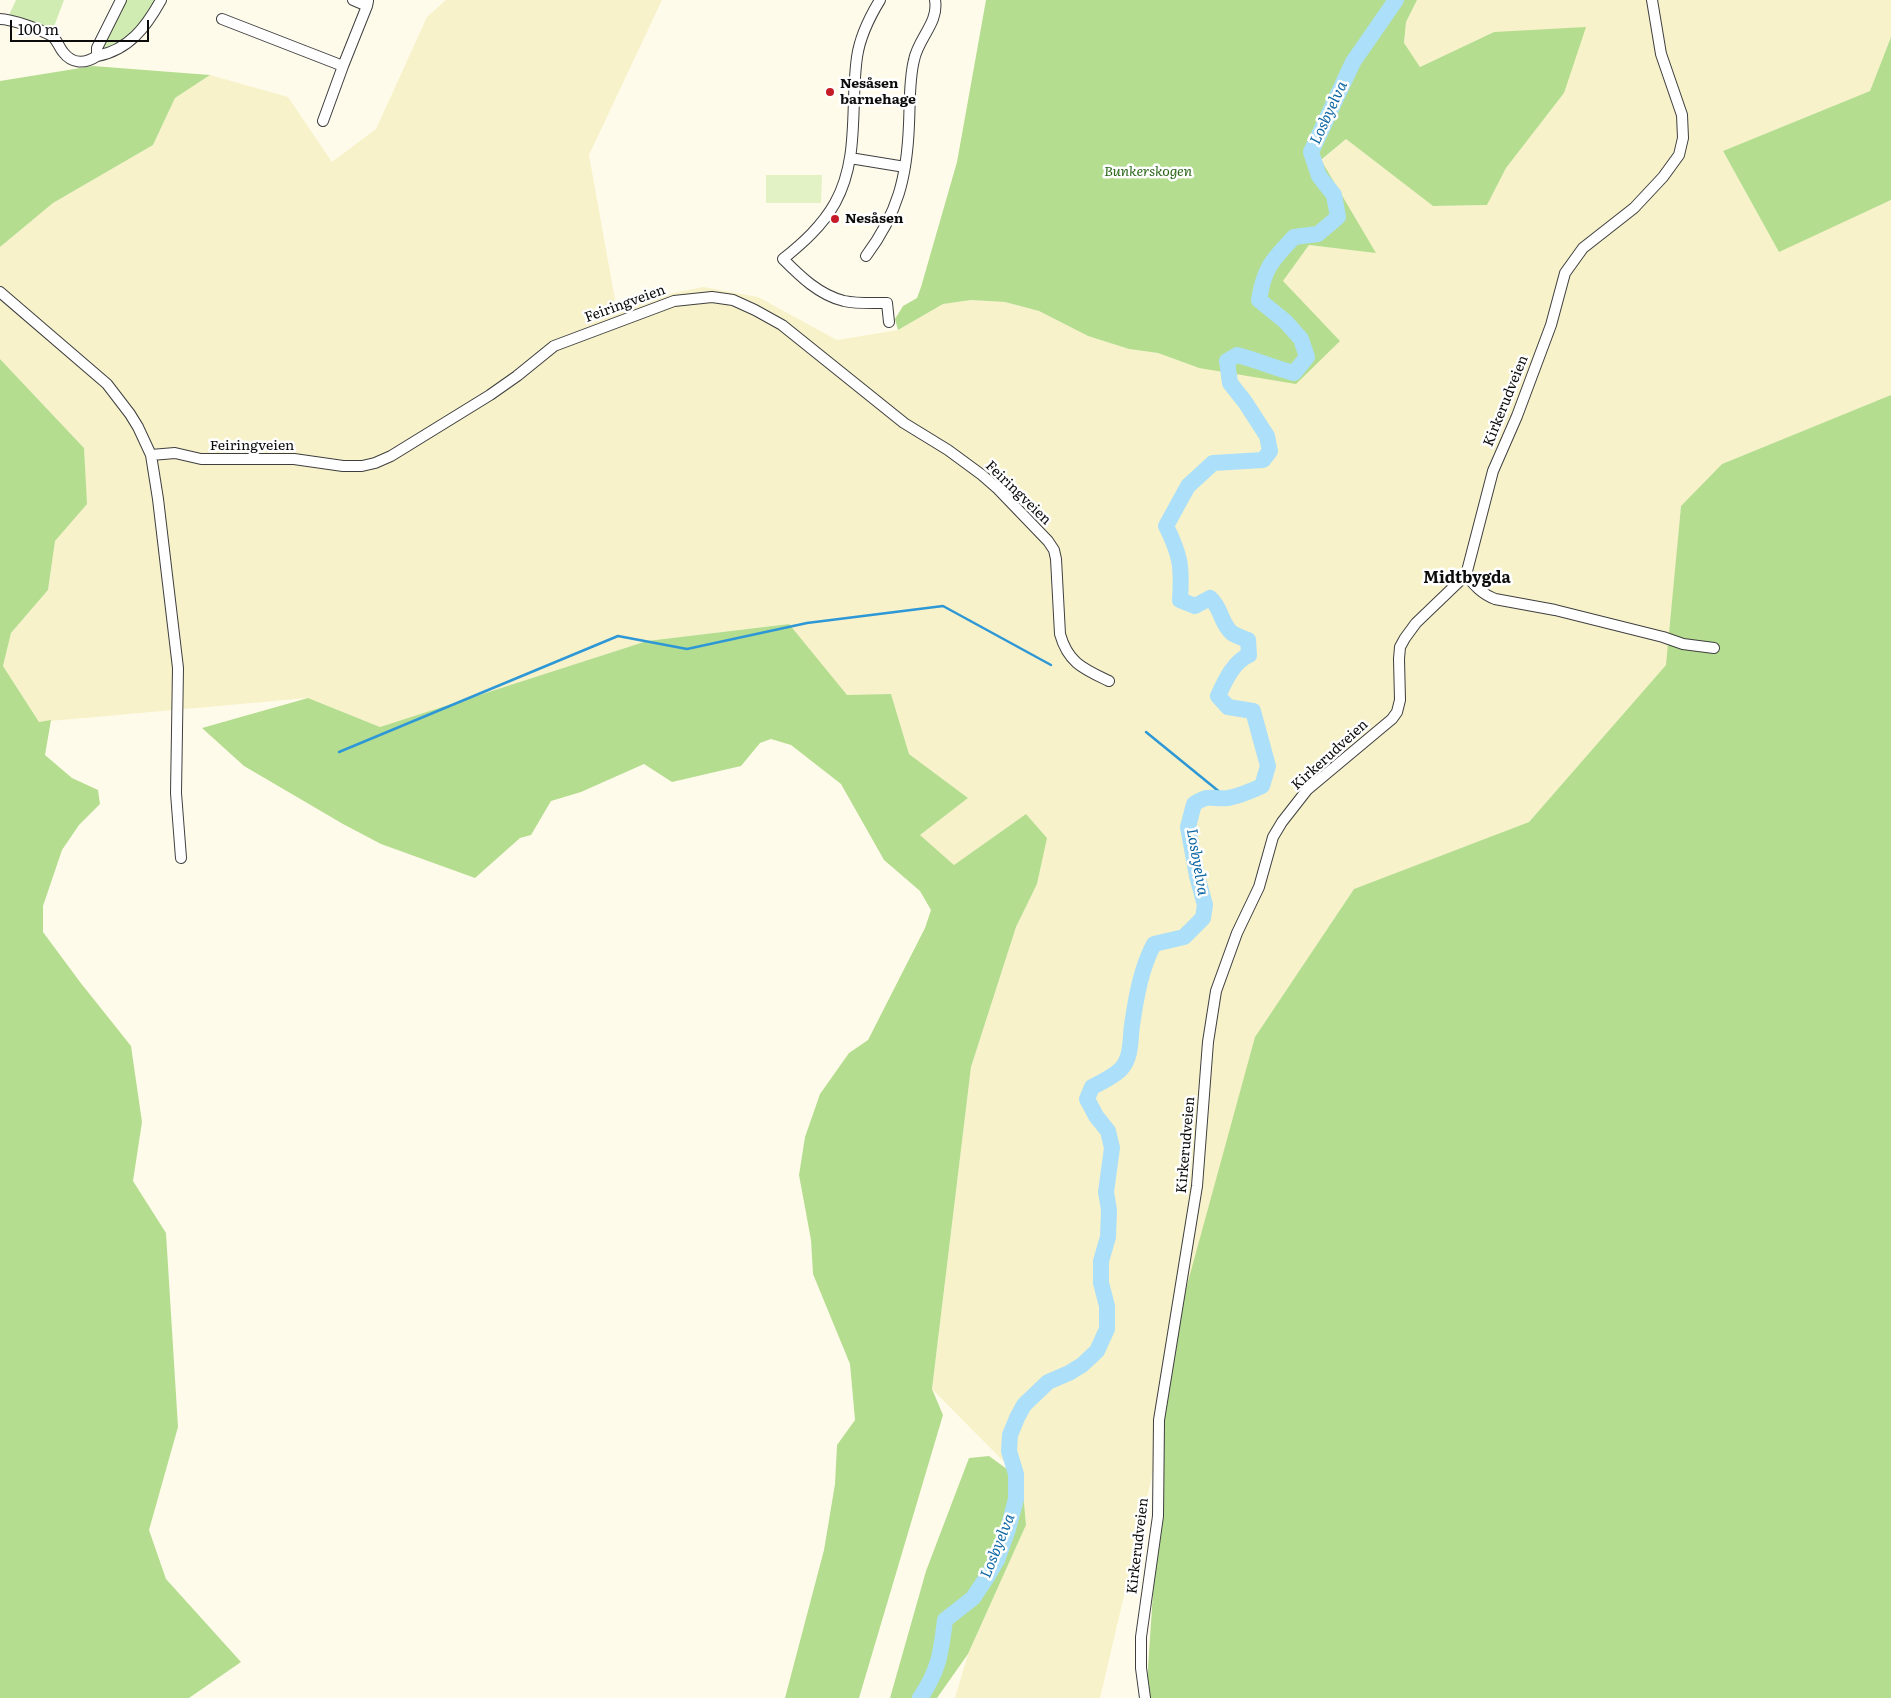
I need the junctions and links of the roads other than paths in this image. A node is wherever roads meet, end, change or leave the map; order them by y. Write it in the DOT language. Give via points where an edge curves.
graph roads {
  1 [pos="120,0"];
  2 [pos="161,0"];
  3 [pos="353,0"];
  4 [pos="880,0"];
  5 [pos="935,0"];
  6 [pos="1652,0"];
  7 [pos="368,3"];
  8 [pos="0,19"];
  9 [pos="222,19"];
  10 [pos="97,56"];
  11 [pos="344,66"];
  12 [pos="323,121"];
  13 [pos="850,158"];
  14 [pos="905,167"];
  15 [pos="866,256"];
  16 [pos="0,292"];
  17 [pos="889,322"];
  18 [pos="151,455"];
  19 [pos="1466,575"];
  20 [pos="1714,648"];
  21 [pos="1109,681"];
  22 [pos="181,858"];
  23 [pos="1145,1698"];
  1 -- 10 [label="street" via="97,48"];
  2 -- 10 [label="street" via="137,35 106,55"];
  3 -- 7 [label="street"];
  4 -- 13 [label="street" via="867,25 857,56"];
  5 -- 14 [label="street" via="934,20 918,46 913,62"];
  6 -- 19 [label="street, Kirkerudveien" via="1661,54 1682,116 1683,138 1679,155 1664,177 1634,208 1583,248 1565,273 1551,325 1493,471"];
  7 -- 11 [label="street"];
  8 -- 10 [label="street" via="18,22 52,36 63,52 80,63 89,62"];
  9 -- 11 [label="street"];
  11 -- 12 [label="street"];
  13 -- 14 [label="street"];
  13 -- 17 [label="street" via="842,188 831,210 815,231 783,259 816,288 842,300 887,303"];
  14 -- 15 [label="street" via="885,230"];
  16 -- 18 [label="street" via="107,384 130,414"];
  18 -- 21 [label="street, Feiringveien" via="174,453 201,459 294,459 343,466 375,463 490,395 554,346 674,301 712,297 733,300 782,325 904,423 948,450 998,489 1054,550 1060,634 1068,655 1079,665"];
  18 -- 22 [label="street" via="178,668 176,786"];
  19 -- 20 [label="street" via="1486,596 1495,599 1555,610 1684,644"];
  19 -- 23 [label="street, Kirkerudveien" via="1404,638 1399,659 1400,700 1392,719 1307,790 1282,822 1273,837 1259,887 1237,933 1216,991 1208,1042 1197,1186 1159,1420 1158,1516 1141,1637"];
}
